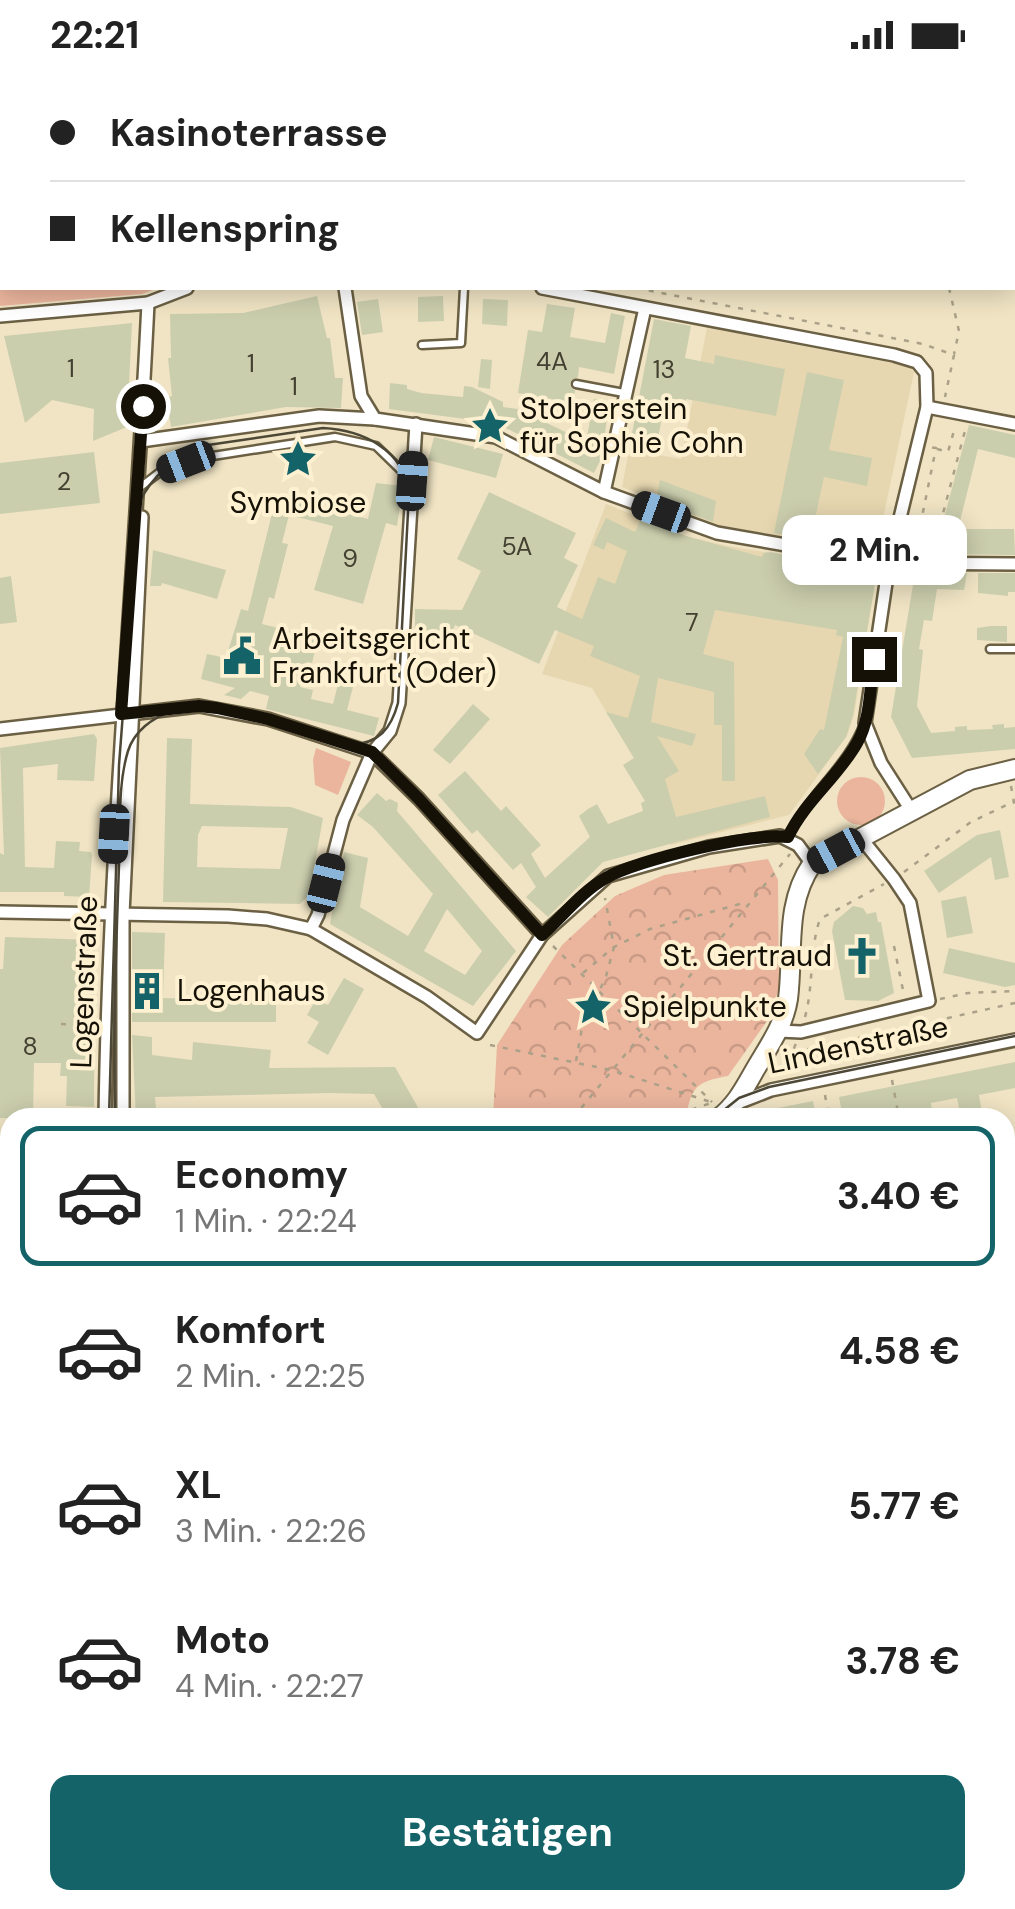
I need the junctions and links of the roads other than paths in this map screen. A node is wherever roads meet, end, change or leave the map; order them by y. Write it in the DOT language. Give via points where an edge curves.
graph roads {
  1 [pos="183,290"];
  2 [pos="345,290"];
  3 [pos="464,290"];
  4 [pos="552,290"];
  5 [pos="148,303"];
  6 [pos="646,308"];
  7 [pos="0,316"];
  8 [pos="422,346"];
  9 [pos="576,384"];
  10 [pos="626,393"];
  11 [pos="927,407"];
  12 [pos="375,419"];
  13 [pos="416,424"];
  14 [pos="1015,424"];
  15 [pos="141,441"];
  16 [pos="412,481"];
  17 [pos="139,488"];
  18 [pos="604,492"];
  19 [pos="889,562"];
  20 [pos="1015,564"];
  21 [pos="990,649"];
  22 [pos="1015,650"];
  23 [pos="127,714"];
  24 [pos="865,723"];
  25 [pos="0,729"];
  26 [pos="372,752"];
  27 [pos="1011,769"];
  28 [pos="911,810"];
  29 [pos="861,838"];
  30 [pos="793,841"];
  31 [pos="812,864"];
  32 [pos="0,912"];
  33 [pos="116,913"];
  34 [pos="311,930"];
  35 [pos="542,935"];
  36 [pos="778,1031"];
  37 [pos="1015,1040"];
  38 [pos="105,1108"];
  39 [pos="123,1108"];
  40 [pos="722,1108"];
  41 [pos="723,1108"];
  1 -- 5 [label="street"];
  2 -- 12 [label="street" via="361,396"];
  3 -- 8 [label="lane" via="461,343"];
  4 -- 6 [label="street"];
  5 -- 7 [label="street"];
  5 -- 15 [label="street, Logenstraße"];
  6 -- 10 [label="street"];
  6 -- 11 [label="street" via="918,362 926,373"];
  9 -- 10 [label="lane"];
  10 -- 18 [label="street"];
  11 -- 14 [label="street"];
  11 -- 19 [label="street"];
  12 -- 13 [label="street"];
  12 -- 15 [label="street" via="319,416"];
  13 -- 16 [label="street"];
  13 -- 18 [label="street" via="496,437"];
  15 -- 17 [label="street, Logenstraße"];
  16 -- 17 [label="lane" via="376,446 335,437 200,458 160,472"];
  16 -- 26 [label="street" via="399,703 390,731"];
  17 -- 23 [label="street, Logenstraße"];
  18 -- 19 [label="street" via="718,533"];
  19 -- 20 [label="street"];
  19 -- 24 [label="street"];
  21 -- 22 [label="lane"];
  23 -- 25 [label="street"];
  23 -- 26 [label="street" via="217,708"];
  23 -- 33 [label="street, Logenstraße"];
  24 -- 28 [label="street" via="880,763"];
  24 -- 30 [label="lane" via="857,743 796,820"];
  26 -- 34 [label="street" via="342,820"];
  26 -- 35 [label="street"];
  27 -- 28 [label="street" via="970,780"];
  28 -- 29 [label="street"];
  29 -- 31 [label="street"];
  29 -- 36 [label="street" via="910,903 928,1002 800,1032"];
  30 -- 31 [label="street"];
  30 -- 35 [label="street" via="757,838 650,862 600,882"];
  31 -- 36 [label="street" via="799,882 791,920 788,1002"];
  32 -- 33 [label="street"];
  33 -- 34 [label="street" via="267,919"];
  33 -- 38 [label="street, Logenstraße"];
  33 -- 39 [label="street, Logenstraße"];
  34 -- 35 [label="street" via="477,1033"];
  36 -- 40 [label="street"];
  37 -- 41 [label="street, Lindenstraße" via="784,1087"];
}
